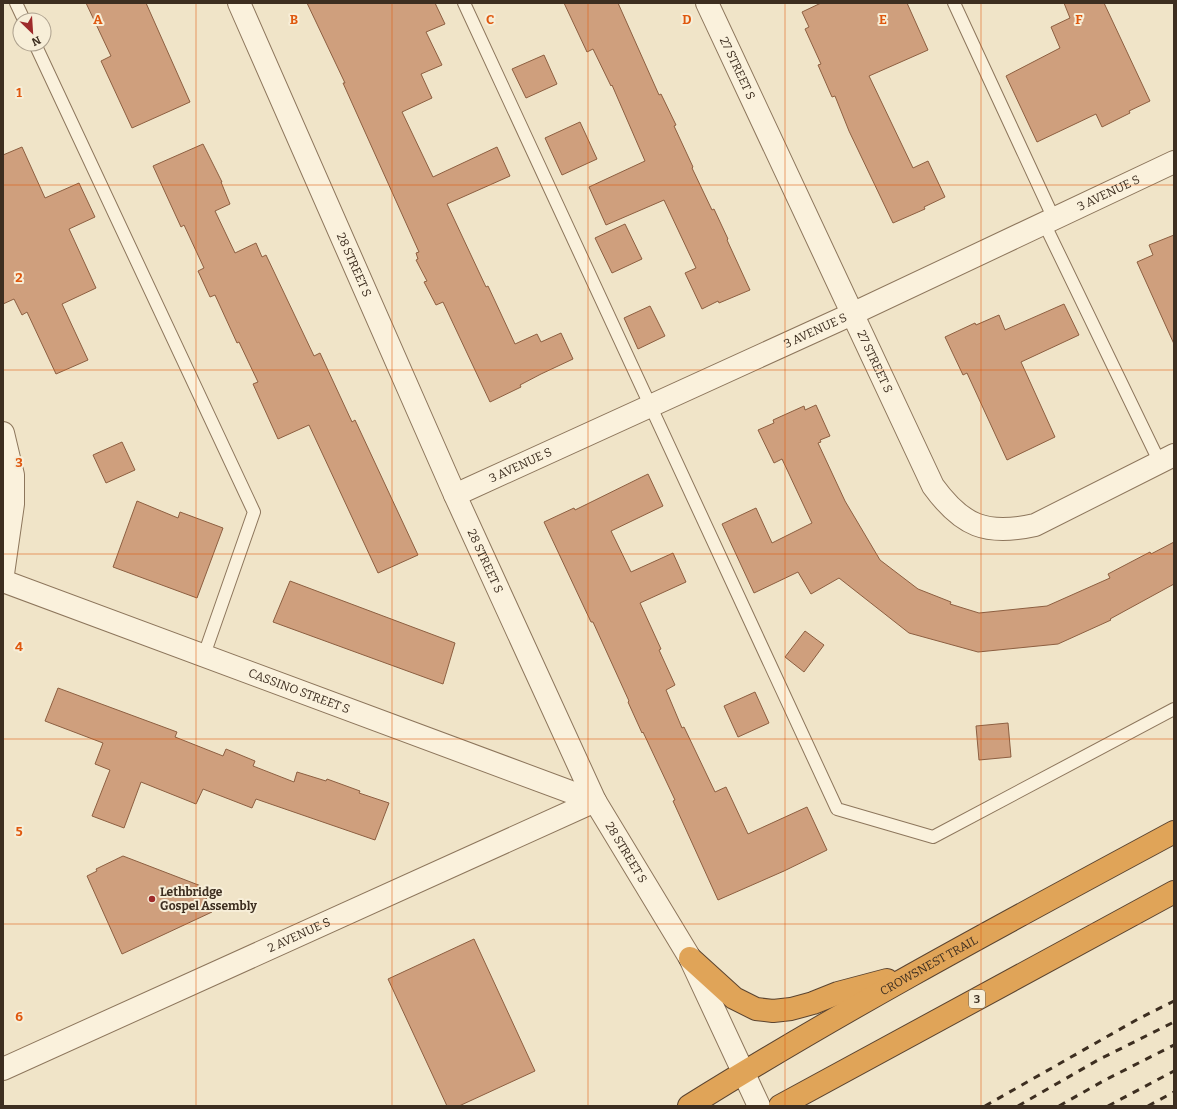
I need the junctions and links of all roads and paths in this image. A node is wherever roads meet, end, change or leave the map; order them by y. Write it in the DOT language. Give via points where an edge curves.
graph roads {
  1 [pos="239,3"];
  2 [pos="464,3"];
  3 [pos="707,3"];
  4 [pos="954,3"];
  5 [pos="39,52"];
  6 [pos="1174,162"];
  7 [pos="1049,221"];
  8 [pos="852,314"];
  9 [pos="651,406"];
  10 [pos="3,433"];
  11 [pos="1167,459"];
  12 [pos="455,495"];
  13 [pos="3,574"];
  14 [pos="3,581"];
  15 [pos="204,656"];
  16 [pos="1174,709"];
  17 [pos="595,801"];
  18 [pos="1174,832"];
  19 [pos="1174,892"];
  20 [pos="690,958"];
  21 [pos="911,974"];
  22 [pos="3,1068"];
  23 [pos="743,1072"];
  24 [pos="689,1106"];
  25 [pos="759,1106"];
  26 [pos="780,1106"];
  1 -- 12 [label="street, 28 STREET S"];
  2 -- 9 [label="lane"];
  3 -- 8 [label="street, 27 STREET S"];
  4 -- 7 [label="lane"];
  5 -- 15 [label="lane" via="254,512"];
  6 -- 7 [label="street, 3 AVENUE S"];
  7 -- 8 [label="street, 3 AVENUE S"];
  7 -- 11 [label="lane"];
  8 -- 9 [label="street, 3 AVENUE S"];
  8 -- 11 [label="street, 27 STREET S" via="933,486 954,511 966,520 994,530 1035,525"];
  9 -- 12 [label="street, 3 AVENUE S"];
  9 -- 16 [label="lane" via="837,809 933,837"];
  10 -- 13 [label="street" via="13,475 13,504"];
  12 -- 17 [label="street, 28 STREET S"];
  14 -- 15 [label="street, CASSINO STREET S"];
  15 -- 17 [label="street, CASSINO STREET S"];
  17 -- 20 [label="street, 28 STREET S"];
  17 -- 22 [label="street, 2 AVENUE S"];
  18 -- 21 [label="highway, CROWSNEST TRAIL"];
  19 -- 26 [label="highway, 3"];
  20 -- 21 [label="highway" via="734,998 756,1009 773,1011 791,1009 838,993"];
  20 -- 23 [label="street, 28 STREET S"];
  21 -- 23 [label="highway, CROWSNEST TRAIL"];
  23 -- 24 [label="highway, CROWSNEST TRAIL"];
  23 -- 25 [label="street, 28 STREET S"];
}
